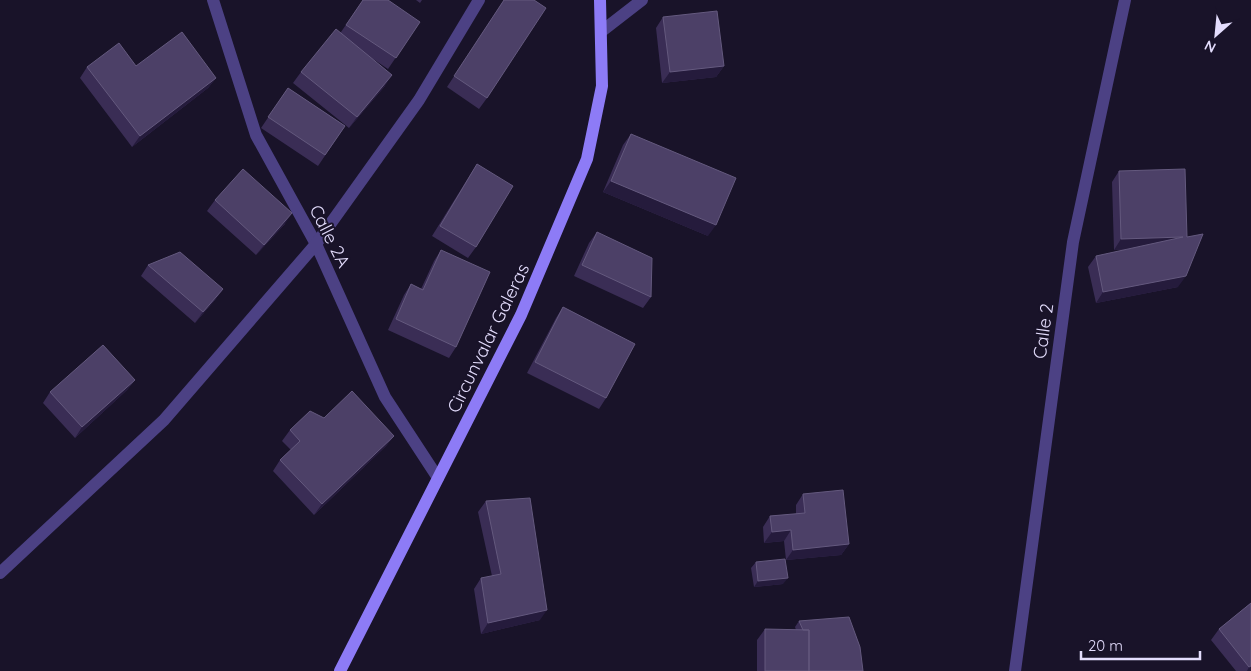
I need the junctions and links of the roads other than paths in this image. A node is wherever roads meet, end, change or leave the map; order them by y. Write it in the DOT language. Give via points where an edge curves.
graph roads {
  1 [pos="213,0"];
  2 [pos="479,0"];
  3 [pos="600,0"];
  4 [pos="642,0"];
  5 [pos="1125,0"];
  6 [pos="602,31"];
  7 [pos="316,244"];
  8 [pos="438,478"];
  9 [pos="0,573"];
  10 [pos="340,671"];
  11 [pos="1015,671"];
  1 -- 7 [label="street, Calle 2A" via="256,135"];
  2 -- 7 [label="street" via="419,100"];
  3 -- 6 [label="main road, Circunvalar Galeras"];
  4 -- 6 [label="street"];
  5 -- 11 [label="street, Calle 2" via="1073,242"];
  6 -- 8 [label="main road, Circunvalar Galeras" via="602,86 587,159 521,315"];
  7 -- 8 [label="street, Calle 2A" via="385,397"];
  7 -- 9 [label="street" via="164,420"];
  8 -- 10 [label="main road, Circunvalar Galeras"];
}
